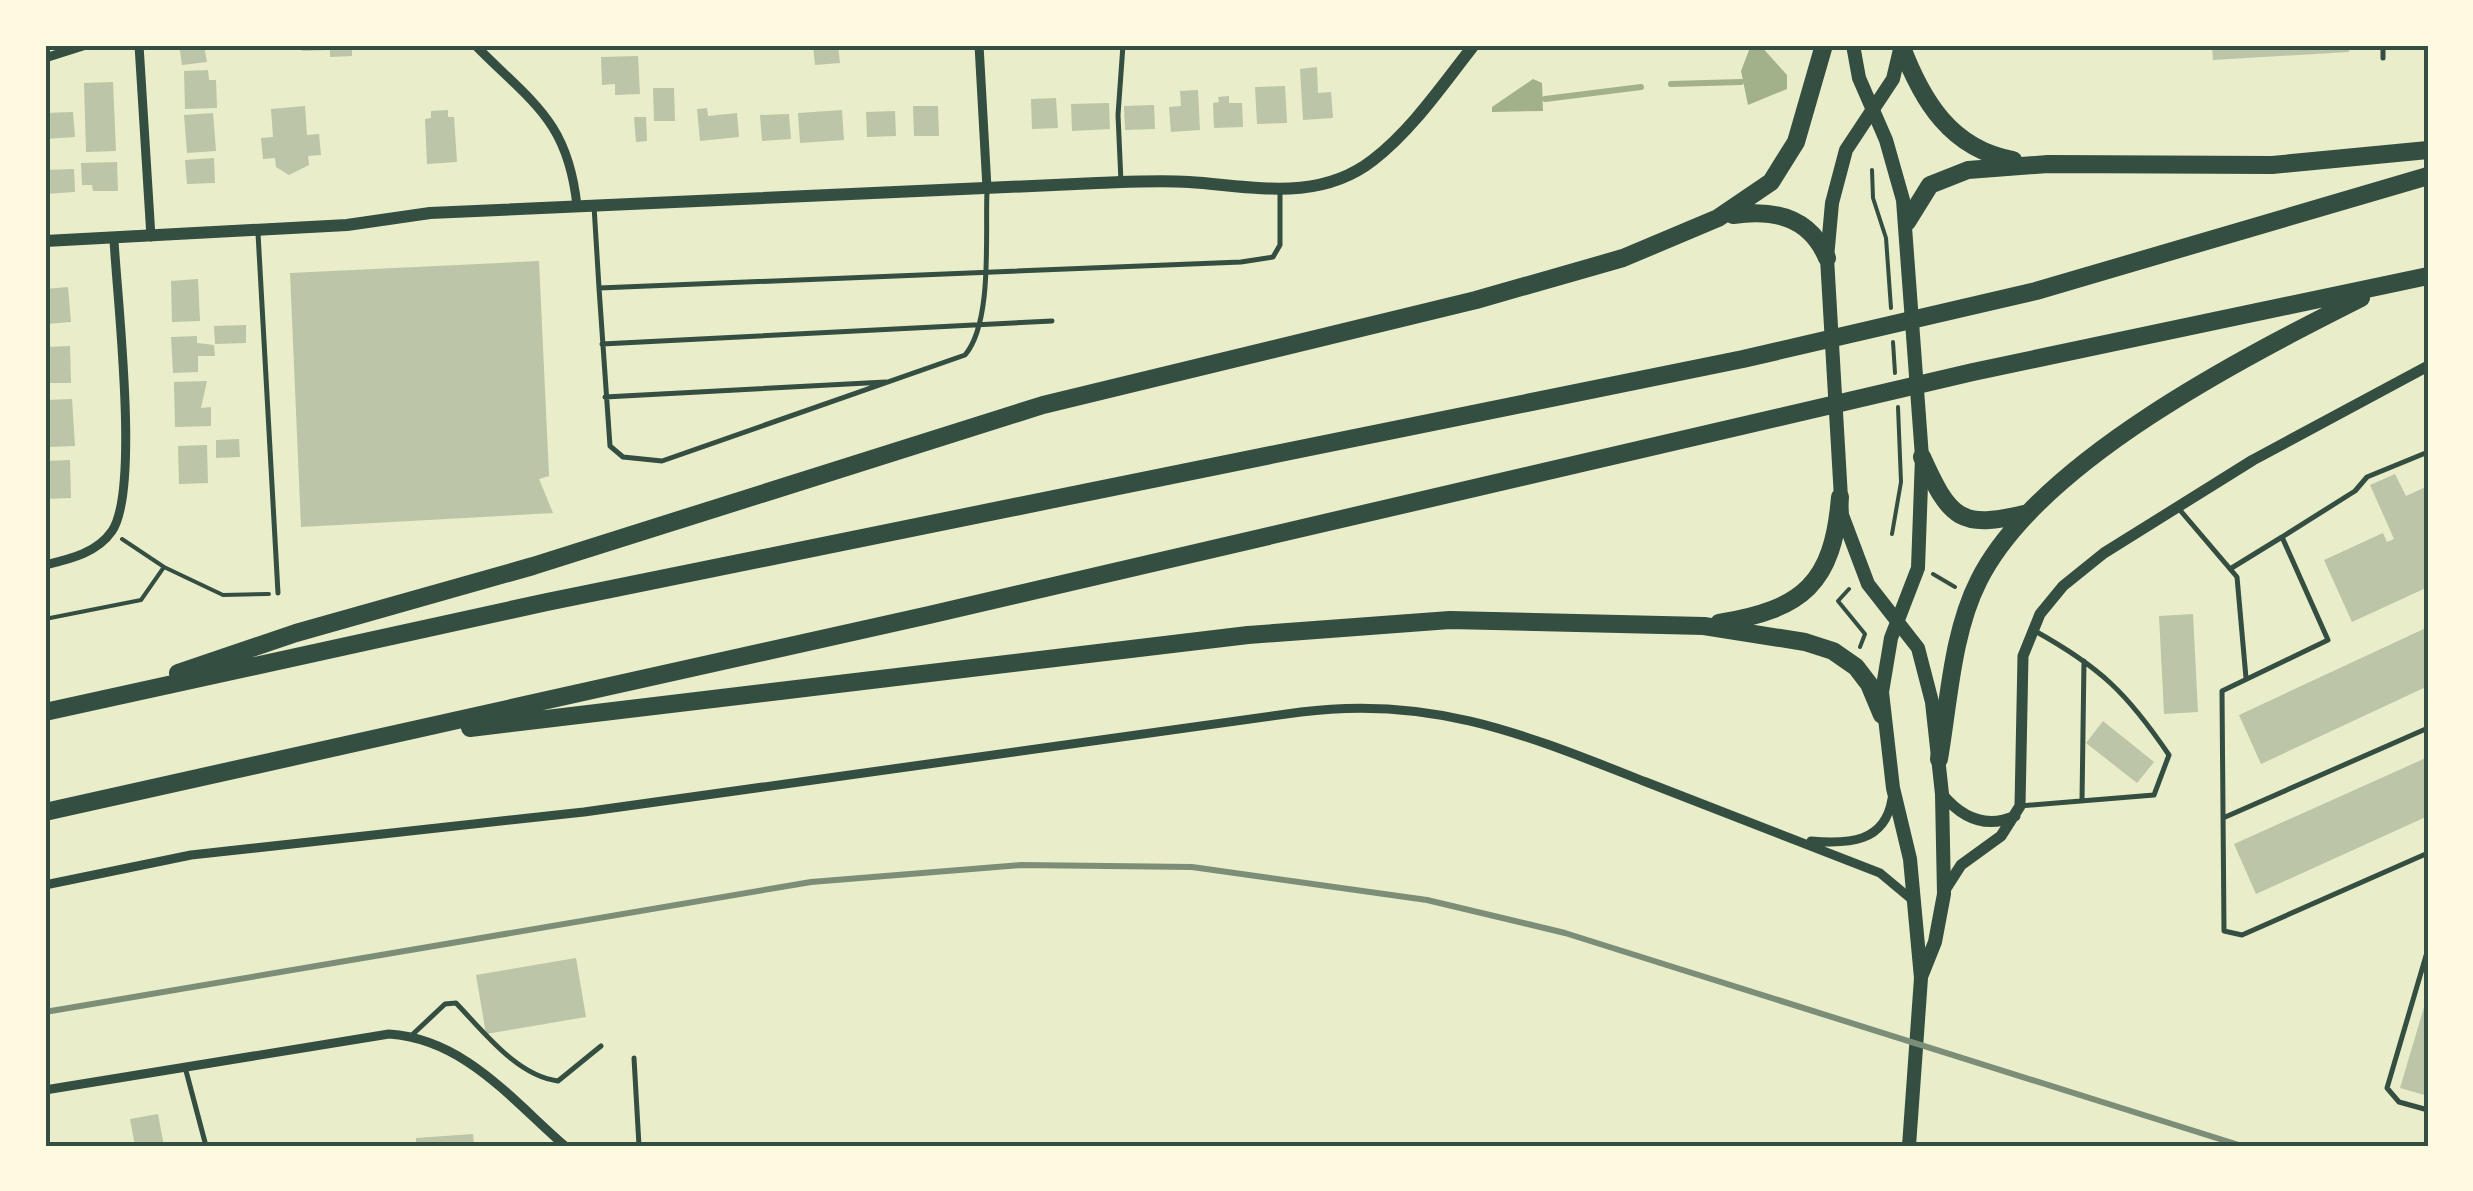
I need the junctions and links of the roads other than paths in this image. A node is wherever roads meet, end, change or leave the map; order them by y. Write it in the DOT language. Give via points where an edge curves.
graph roads {
  1 [pos="86,45"];
  2 [pos="139,45"];
  3 [pos="507,45"];
  4 [pos="979,45"];
  5 [pos="1123,45"];
  6 [pos="1474,45"];
  7 [pos="1824,45"];
  8 [pos="1853,45"];
  9 [pos="1902,45"];
  10 [pos="2382,45"];
  11 [pos="476,46"];
  12 [pos="45,58"];
  13 [pos="2383,58"];
  14 [pos="1872,108"];
  15 [pos="2428,150"];
  16 [pos="2048,164"];
  17 [pos="2428,176"];
  18 [pos="1121,182"];
  19 [pos="987,188"];
  20 [pos="1280,191"];
  21 [pos="594,205"];
  22 [pos="576,206"];
  23 [pos="1718,218"];
  24 [pos="1906,222"];
  25 [pos="258,230"];
  26 [pos="151,237"];
  27 [pos="114,240"];
  28 [pos="45,241"];
  29 [pos="1827,258"];
  30 [pos="984,273"];
  31 [pos="2428,276"];
  32 [pos="2383,287"];
  33 [pos="599,288"];
  34 [pos="1052,321"];
  35 [pos="980,325"];
  36 [pos="602,344"];
  37 [pos="2428,366"];
  38 [pos="892,382"];
  39 [pos="605,397"];
  40 [pos="2428,452"];
  41 [pos="1922,457"];
  42 [pos="1840,497"];
  43 [pos="2177,507"];
  44 [pos="2029,513"];
  45 [pos="2282,538"];
  46 [pos="45,565"];
  47 [pos="2230,569"];
  48 [pos="278,593"];
  49 [pos="1898,622"];
  50 [pos="1704,626"];
  51 [pos="2032,629"];
  52 [pos="2084,661"];
  53 [pos="2246,678"];
  54 [pos="95,701"];
  55 [pos="45,712"];
  56 [pos="1882,714"];
  57 [pos="2428,728"];
  58 [pos="390,736"];
  59 [pos="1939,759"];
  60 [pos="1893,788"];
  61 [pos="1942,794"];
  62 [pos="2082,801"];
  63 [pos="2018,811"];
  64 [pos="45,812"];
  65 [pos="2223,818"];
  66 [pos="1798,840"];
  67 [pos="2428,853"];
  68 [pos="45,885"];
  69 [pos="1944,894"];
  70 [pos="1914,904"];
  71 [pos="2428,949"];
  72 [pos="1920,978"];
  73 [pos="412,1036"];
  74 [pos="601,1046"];
  75 [pos="634,1058"];
  76 [pos="185,1067"];
  77 [pos="45,1090"];
  78 [pos="2428,1110"];
  79 [pos="206,1146"];
  80 [pos="565,1146"];
  81 [pos="639,1146"];
  82 [pos="1909,1146"];
  1 -- 12 [label="street"];
  2 -- 26 [label="street"];
  3 -- 11 [label="lane"];
  4 -- 19 [label="street"];
  5 -- 18 [label="lane"];
  6 -- 20 [label="main road" via="1371,162 1326,182"];
  7 -- 23 [label="highway" via="1783,166 1754,197"];
  8 -- 14 [label="main road"];
  9 -- 14 [label="main road" via="1892,79"];
  9 -- 16 [label="highway" via="1922,96 1962,140 1996,157"];
  10 -- 13 [label="lane"];
  11 -- 22 [label="street" via="559,133"];
  14 -- 24 [label="main road" via="1892,157"];
  14 -- 29 [label="main road" via="1840,168"];
  15 -- 16 [label="highway" via="2272,165"];
  16 -- 24 [label="highway" via="1946,176 1923,191"];
  17 -- 54 [label="highway" via="2036,291 1744,359 547,602"];
  18 -- 19 [label="main road"];
  18 -- 20 [label="main road"];
  19 -- 21 [label="main road"];
  19 -- 30 [label="lane"];
  20 -- 30 [label="lane" via="1280,245 1264,260"];
  21 -- 22 [label="main road"];
  21 -- 33 [label="lane"];
  22 -- 25 [label="main road"];
  23 -- 29 [label="highway" via="1758,212 1788,217 1812,232"];
  23 -- 54 [label="highway" via="1562,278 942,434"];
  24 -- 41 [label="main road"];
  25 -- 26 [label="main road"];
  25 -- 48 [label="lane"];
  26 -- 27 [label="main road"];
  27 -- 28 [label="main road"];
  27 -- 46 [label="street" via="124,504 112,532 88,552"];
  29 -- 42 [label="main road"];
  30 -- 33 [label="lane"];
  30 -- 35 [label="lane"];
  31 -- 32 [label="highway"];
  32 -- 44 [label="highway" via="2190,392"];
  32 -- 58 [label="highway" via="1954,377"];
  33 -- 36 [label="lane"];
  34 -- 35 [label="lane"];
  35 -- 36 [label="lane"];
  35 -- 38 [label="lane" via="965,355"];
  36 -- 39 [label="lane"];
  37 -- 43 [label="street" via="2343,408"];
  38 -- 39 [label="lane"];
  38 -- 39 [label="lane" via="652,462 610,446"];
  40 -- 45 [label="lane" via="2367,478"];
  41 -- 44 [label="highway" via="1958,516 1984,522"];
  41 -- 49 [label="main road" via="1921,545"];
  42 -- 49 [label="main road" via="1860,568"];
  42 -- 50 [label="highway" via="1834,547 1810,588 1766,614"];
  43 -- 47 [label="lane"];
  43 -- 51 [label="street" via="2070,579"];
  44 -- 59 [label="highway" via="1992,558 1968,606"];
  45 -- 47 [label="lane"];
  45 -- 53 [label="lane" via="2328,640"];
  47 -- 53 [label="lane" via="2238,577"];
  49 -- 56 [label="main road"];
  49 -- 59 [label="main road" via="1925,668"];
  50 -- 56 [label="highway" via="1833,651 1862,674"];
  50 -- 58 [label="highway" via="1450,620 1320,628"];
  51 -- 52 [label="lane"];
  51 -- 63 [label="street" via="2020,681"];
  52 -- 62 [label="lane"];
  52 -- 62 [label="lane" via="2131,699 2168,754 2154,796"];
  53 -- 65 [label="lane" via="2222,691"];
  54 -- 55 [label="highway"];
  56 -- 60 [label="main road"];
  57 -- 65 [label="lane"];
  58 -- 64 [label="highway"];
  59 -- 61 [label="main road"];
  60 -- 66 [label="street" via="1886,819 1866,838"];
  60 -- 70 [label="main road"];
  61 -- 63 [label="street" via="1980,821 1996,823"];
  61 -- 69 [label="main road"];
  62 -- 63 [label="lane"];
  63 -- 69 [label="street" via="1996,841 1961,865"];
  65 -- 67 [label="lane" via="2224,931 2242,935"];
  66 -- 68 [label="street" via="1501,726 1418,709 1346,707 584,812 191,856"];
  66 -- 70 [label="street" via="1894,881"];
  69 -- 72 [label="main road"];
  70 -- 72 [label="main road"];
  71 -- 78 [label="lane" via="2388,1088 2398,1102"];
  72 -- 82 [label="main road"];
  73 -- 74 [label="lane" via="445,1004 456,1003 499,1048 544,1079 558,1081"];
  73 -- 76 [label="street" via="389,1034"];
  73 -- 80 [label="street" via="464,1057"];
  75 -- 81 [label="lane"];
  76 -- 77 [label="street"];
  76 -- 79 [label="lane"];
}
